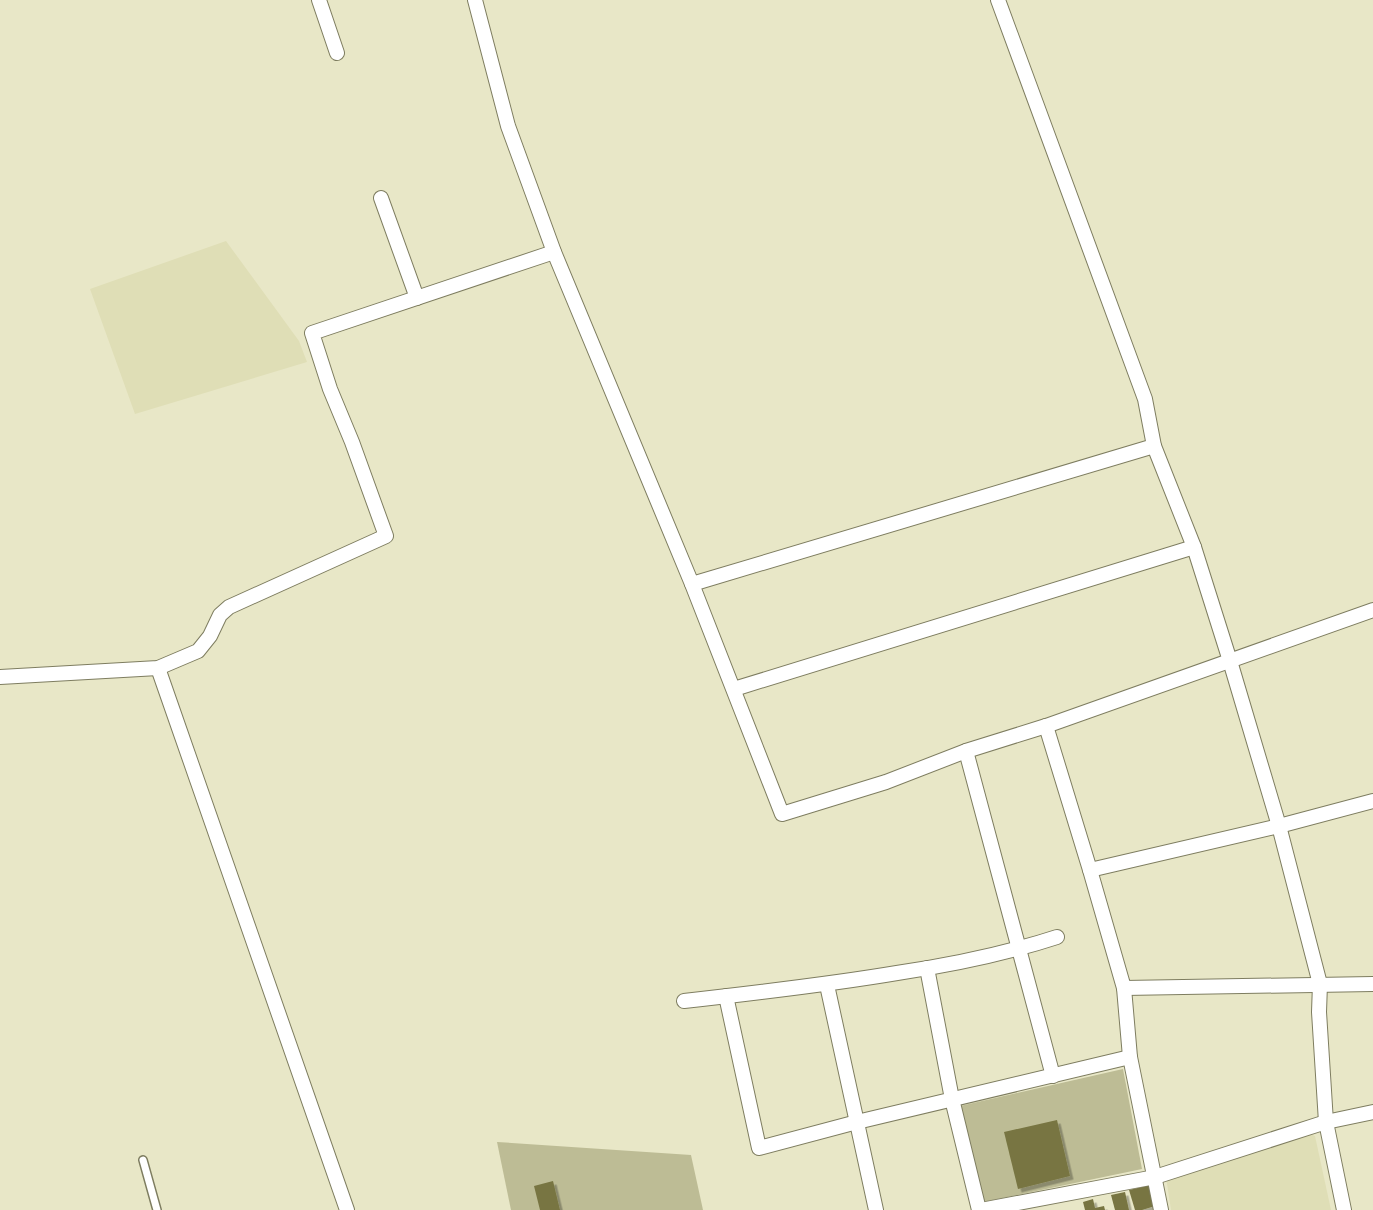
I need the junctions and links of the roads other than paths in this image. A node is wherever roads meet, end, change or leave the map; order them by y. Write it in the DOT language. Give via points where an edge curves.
graph roads {
  1 [pos="319,0"];
  2 [pos="476,0"];
  3 [pos="998,0"];
  4 [pos="337,53"];
  5 [pos="381,198"];
  6 [pos="554,252"];
  7 [pos="417,298"];
  8 [pos="1154,446"];
  9 [pos="1194,547"];
  10 [pos="692,584"];
  11 [pos="1373,610"];
  12 [pos="1230,661"];
  13 [pos="158,668"];
  14 [pos="0,678"];
  15 [pos="734,689"];
  16 [pos="1046,726"];
  17 [pos="966,750"];
  18 [pos="1373,801"];
  19 [pos="1279,826"];
  20 [pos="1090,870"];
  21 [pos="1057,937"];
  22 [pos="1019,950"];
  23 [pos="927,968"];
  24 [pos="1320,984"];
  25 [pos="1373,984"];
  26 [pos="827,985"];
  27 [pos="1124,988"];
  28 [pos="726,996"];
  29 [pos="684,1000"];
  30 [pos="1130,1057"];
  31 [pos="1053,1076"];
  32 [pos="952,1099"];
  33 [pos="1373,1112"];
  34 [pos="857,1122"];
  35 [pos="1326,1122"];
  36 [pos="143,1160"];
  37 [pos="1155,1176"];
  38 [pos="157,1210"];
  39 [pos="347,1210"];
  40 [pos="876,1210"];
  41 [pos="980,1210"];
  42 [pos="1161,1210"];
  43 [pos="1344,1210"];
  1 -- 4 [label="street"];
  2 -- 6 [label="street" via="508,126"];
  3 -- 8 [label="street" via="1145,399"];
  5 -- 7 [label="street"];
  6 -- 7 [label="street"];
  6 -- 10 [label="street"];
  7 -- 13 [label="street" via="312,333 386,536 229,607 198,651"];
  8 -- 9 [label="street"];
  8 -- 10 [label="street"];
  9 -- 12 [label="street"];
  9 -- 15 [label="street"];
  10 -- 15 [label="street"];
  11 -- 12 [label="street"];
  12 -- 16 [label="street"];
  12 -- 19 [label="street"];
  13 -- 14 [label="street"];
  13 -- 39 [label="street"];
  15 -- 17 [label="street" via="782,814 886,782"];
  16 -- 17 [label="street"];
  16 -- 20 [label="street"];
  17 -- 22 [label="street"];
  18 -- 19 [label="street"];
  19 -- 20 [label="street"];
  19 -- 24 [label="street"];
  20 -- 27 [label="street"];
  21 -- 22 [label="street"];
  22 -- 23 [label="street"];
  22 -- 31 [label="street"];
  23 -- 26 [label="street"];
  23 -- 32 [label="street"];
  24 -- 25 [label="street"];
  24 -- 27 [label="street"];
  24 -- 35 [label="street"];
  26 -- 28 [label="street"];
  26 -- 34 [label="street"];
  27 -- 30 [label="street"];
  28 -- 29 [label="street"];
  28 -- 34 [label="street" via="759,1148"];
  30 -- 31 [label="street"];
  30 -- 37 [label="street"];
  31 -- 32 [label="street"];
  32 -- 34 [label="street"];
  32 -- 41 [label="street"];
  33 -- 35 [label="street"];
  34 -- 40 [label="street"];
  35 -- 37 [label="street"];
  35 -- 43 [label="street"];
  36 -- 38 [label="lane"];
  37 -- 41 [label="street"];
  37 -- 42 [label="street"];
}
